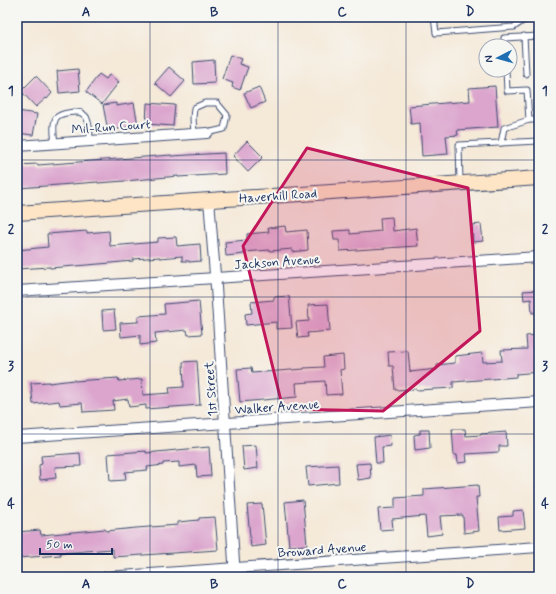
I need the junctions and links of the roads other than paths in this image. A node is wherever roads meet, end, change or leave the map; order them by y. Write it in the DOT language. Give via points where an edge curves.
graph roads {
  1 [pos="434,17"];
  2 [pos="527,18"];
  3 [pos="539,18"];
  4 [pos="524,36"];
  5 [pos="539,36"];
  6 [pos="504,38"];
  7 [pos="526,74"];
  8 [pos="506,78"];
  9 [pos="529,120"];
  10 [pos="539,120"];
  11 [pos="207,133"];
  12 [pos="194,134"];
  13 [pos="90,141"];
  14 [pos="539,141"];
  15 [pos="55,143"];
  16 [pos="501,143"];
  17 [pos="17,146"];
  18 [pos="539,178"];
  19 [pos="460,183"];
  20 [pos="209,200"];
  21 [pos="17,213"];
  22 [pos="539,257"];
  23 [pos="215,278"];
  24 [pos="17,291"];
  25 [pos="539,402"];
  26 [pos="225,423"];
  27 [pos="17,437"];
  28 [pos="539,548"];
  29 [pos="234,573"];
  30 [pos="107,577"];
  1 -- 2 [label="lane" via="436,33 514,27"];
  2 -- 3 [label="lane"];
  4 -- 5 [label="lane"];
  4 -- 6 [label="lane"];
  4 -- 7 [label="lane"];
  8 -- 9 [label="lane" via="507,91 527,90"];
  9 -- 10 [label="lane"];
  9 -- 16 [label="lane" via="504,128"];
  11 -- 12 [label="street, Mil-Run Court"];
  11 -- 12 [label="lane" via="224,129 227,114 217,103 205,103 194,108"];
  12 -- 13 [label="street, Mil-Run Court"];
  13 -- 15 [label="street, Mil-Run Court"];
  13 -- 15 [label="lane" via="88,119 79,112 65,113 56,118"];
  14 -- 16 [label="lane"];
  15 -- 17 [label="street, Mil-Run Court"];
  16 -- 19 [label="lane" via="459,145"];
  18 -- 19 [label="street, Haverhill Road"];
  19 -- 20 [label="street, Haverhill Road"];
  20 -- 21 [label="street, Haverhill Road"];
  20 -- 23 [label="street, 1st Street"];
  22 -- 23 [label="street, Jackson Avenue"];
  23 -- 24 [label="street, Jackson Avenue"];
  23 -- 26 [label="street, 1st Street"];
  25 -- 26 [label="street, Walker Avenue"];
  26 -- 27 [label="street, Walker Avenue"];
  26 -- 29 [label="street, 1st Street"];
  28 -- 29 [label="street, Broward Avenue"];
  29 -- 30 [label="street, Broward Avenue"];
}
